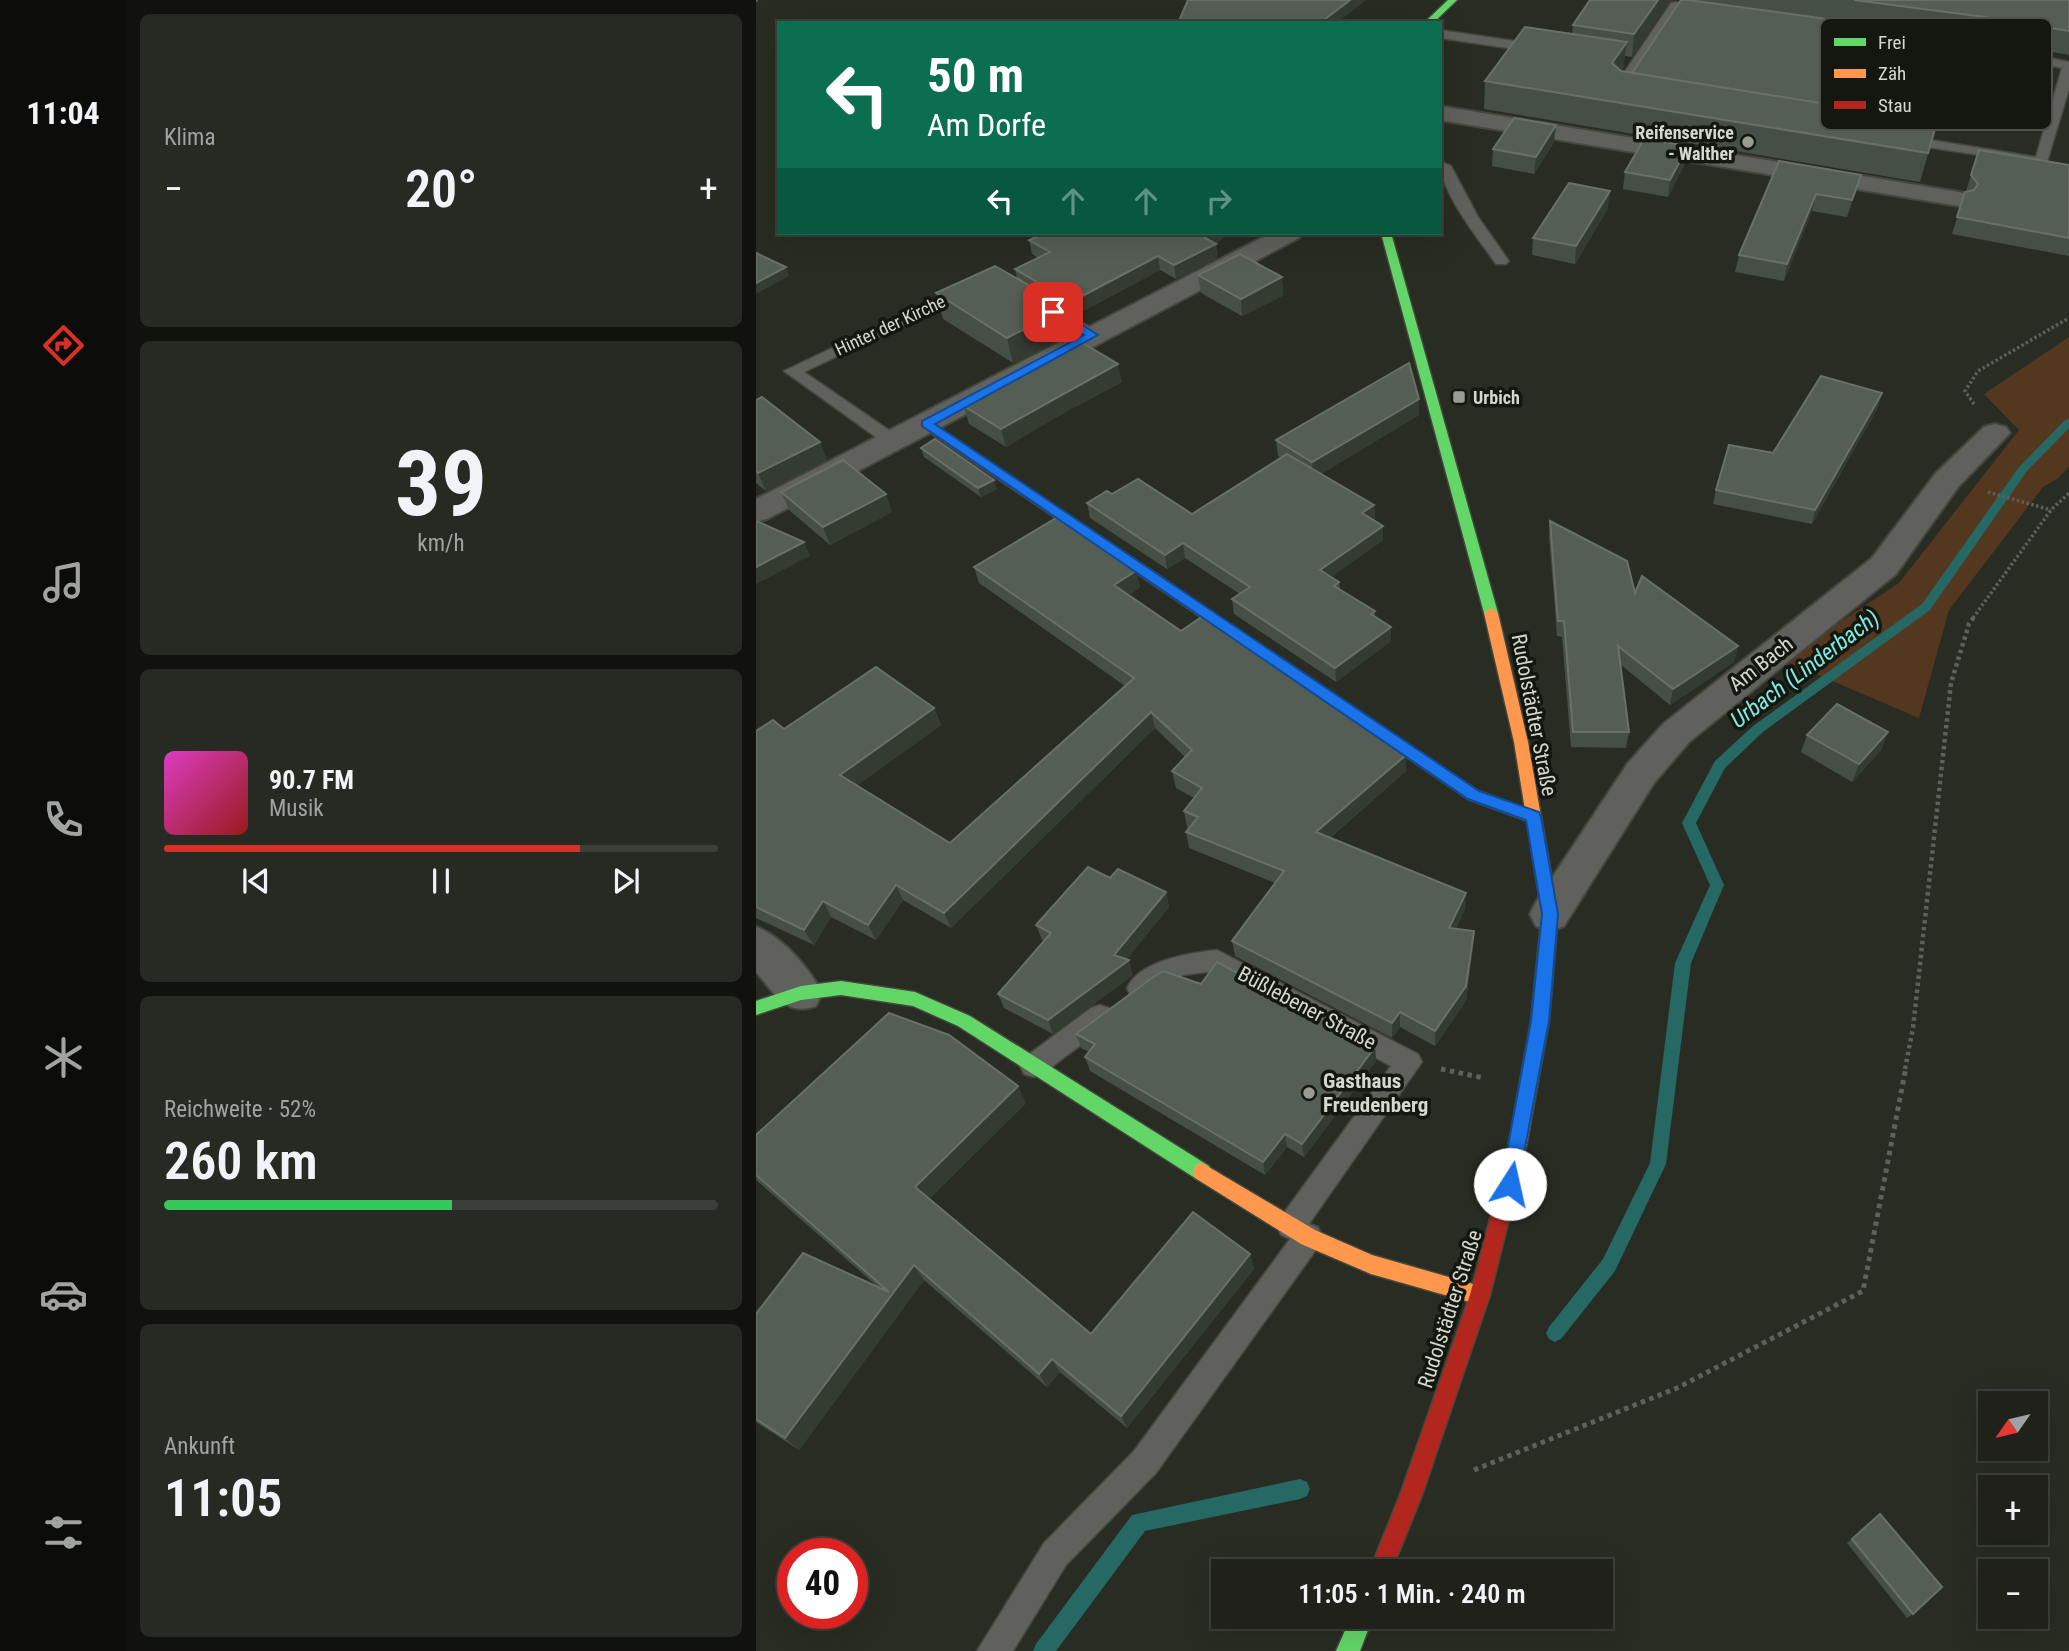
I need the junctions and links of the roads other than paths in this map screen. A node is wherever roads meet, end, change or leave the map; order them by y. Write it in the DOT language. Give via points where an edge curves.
graph roads {
  1 [pos="1452,0"];
  2 [pos="1716,11"];
  3 [pos="1430,21"];
  4 [pos="1442,34"];
  5 [pos="1561,52"];
  6 [pos="2069,66"];
  7 [pos="1632,95"];
  8 [pos="1442,113"];
  9 [pos="2052,124"];
  10 [pos="2050,130"];
  11 [pos="1891,137"];
  12 [pos="1442,166"];
  13 [pos="1959,199"];
  14 [pos="1286,235"];
  15 [pos="1387,235"];
  16 [pos="1501,261"];
  17 [pos="981,282"];
  18 [pos="1016,289"];
  19 [pos="1093,335"];
  20 [pos="926,424"];
  21 [pos="1995,433"];
  22 [pos="893,441"];
  23 [pos="756,512"];
  24 [pos="1533,817"];
  25 [pos="1550,914"];
  26 [pos="756,944"];
  27 [pos="802,993"];
  28 [pos="756,1008"];
  29 [pos="1033,1066"];
  30 [pos="1300,1232"];
  31 [pos="1480,1295"];
  32 [pos="1385,1559"];
  33 [pos="1357,1629"];
  34 [pos="994,1651"];
  35 [pos="1348,1651"];
  1 -- 3 [label="street"];
  2 -- 7 [label="lane" via="1675,6 1631,63 1618,92"];
  4 -- 5 [label="lane"];
  6 -- 9 [label="lane"];
  8 -- 13 [label="street"];
  10 -- 11 [label="lane" via="2041,162"];
  12 -- 16 [label="lane"];
  14 -- 19 [label="street"];
  15 -- 24 [label="street, Rudolstädter Straße" via="1495,626"];
  17 -- 22 [label="lane, Hinter der Kirche" via="792,371"];
  18 -- 19 [label="lane"];
  19 -- 20 [label="street"];
  20 -- 22 [label="street"];
  20 -- 24 [label="street" via="1474,795"];
  21 -- 25 [label="street, Am Bach" via="1947,480 1884,566 1676,733 1641,773"];
  22 -- 23 [label="street"];
  24 -- 25 [label="street, Rudolstädter Straße"];
  25 -- 31 [label="street, Rudolstädter Straße" via="1540,1021 1528,1088 1510,1184"];
  26 -- 27 [label="street"];
  27 -- 28 [label="street"];
  27 -- 29 [label="street" via="841,988 915,999 964,1021"];
  29 -- 30 [label="street"];
  29 -- 30 [label="lane, Büßlebener Straße" via="1145,983 1178,965 1217,960 1409,1062"];
  30 -- 31 [label="street" via="1371,1264"];
  30 -- 34 [label="lane" via="1145,1462 1055,1554"];
  31 -- 32 [label="street, Rudolstädter Straße"];
  33 -- 35 [label="street"];
}
